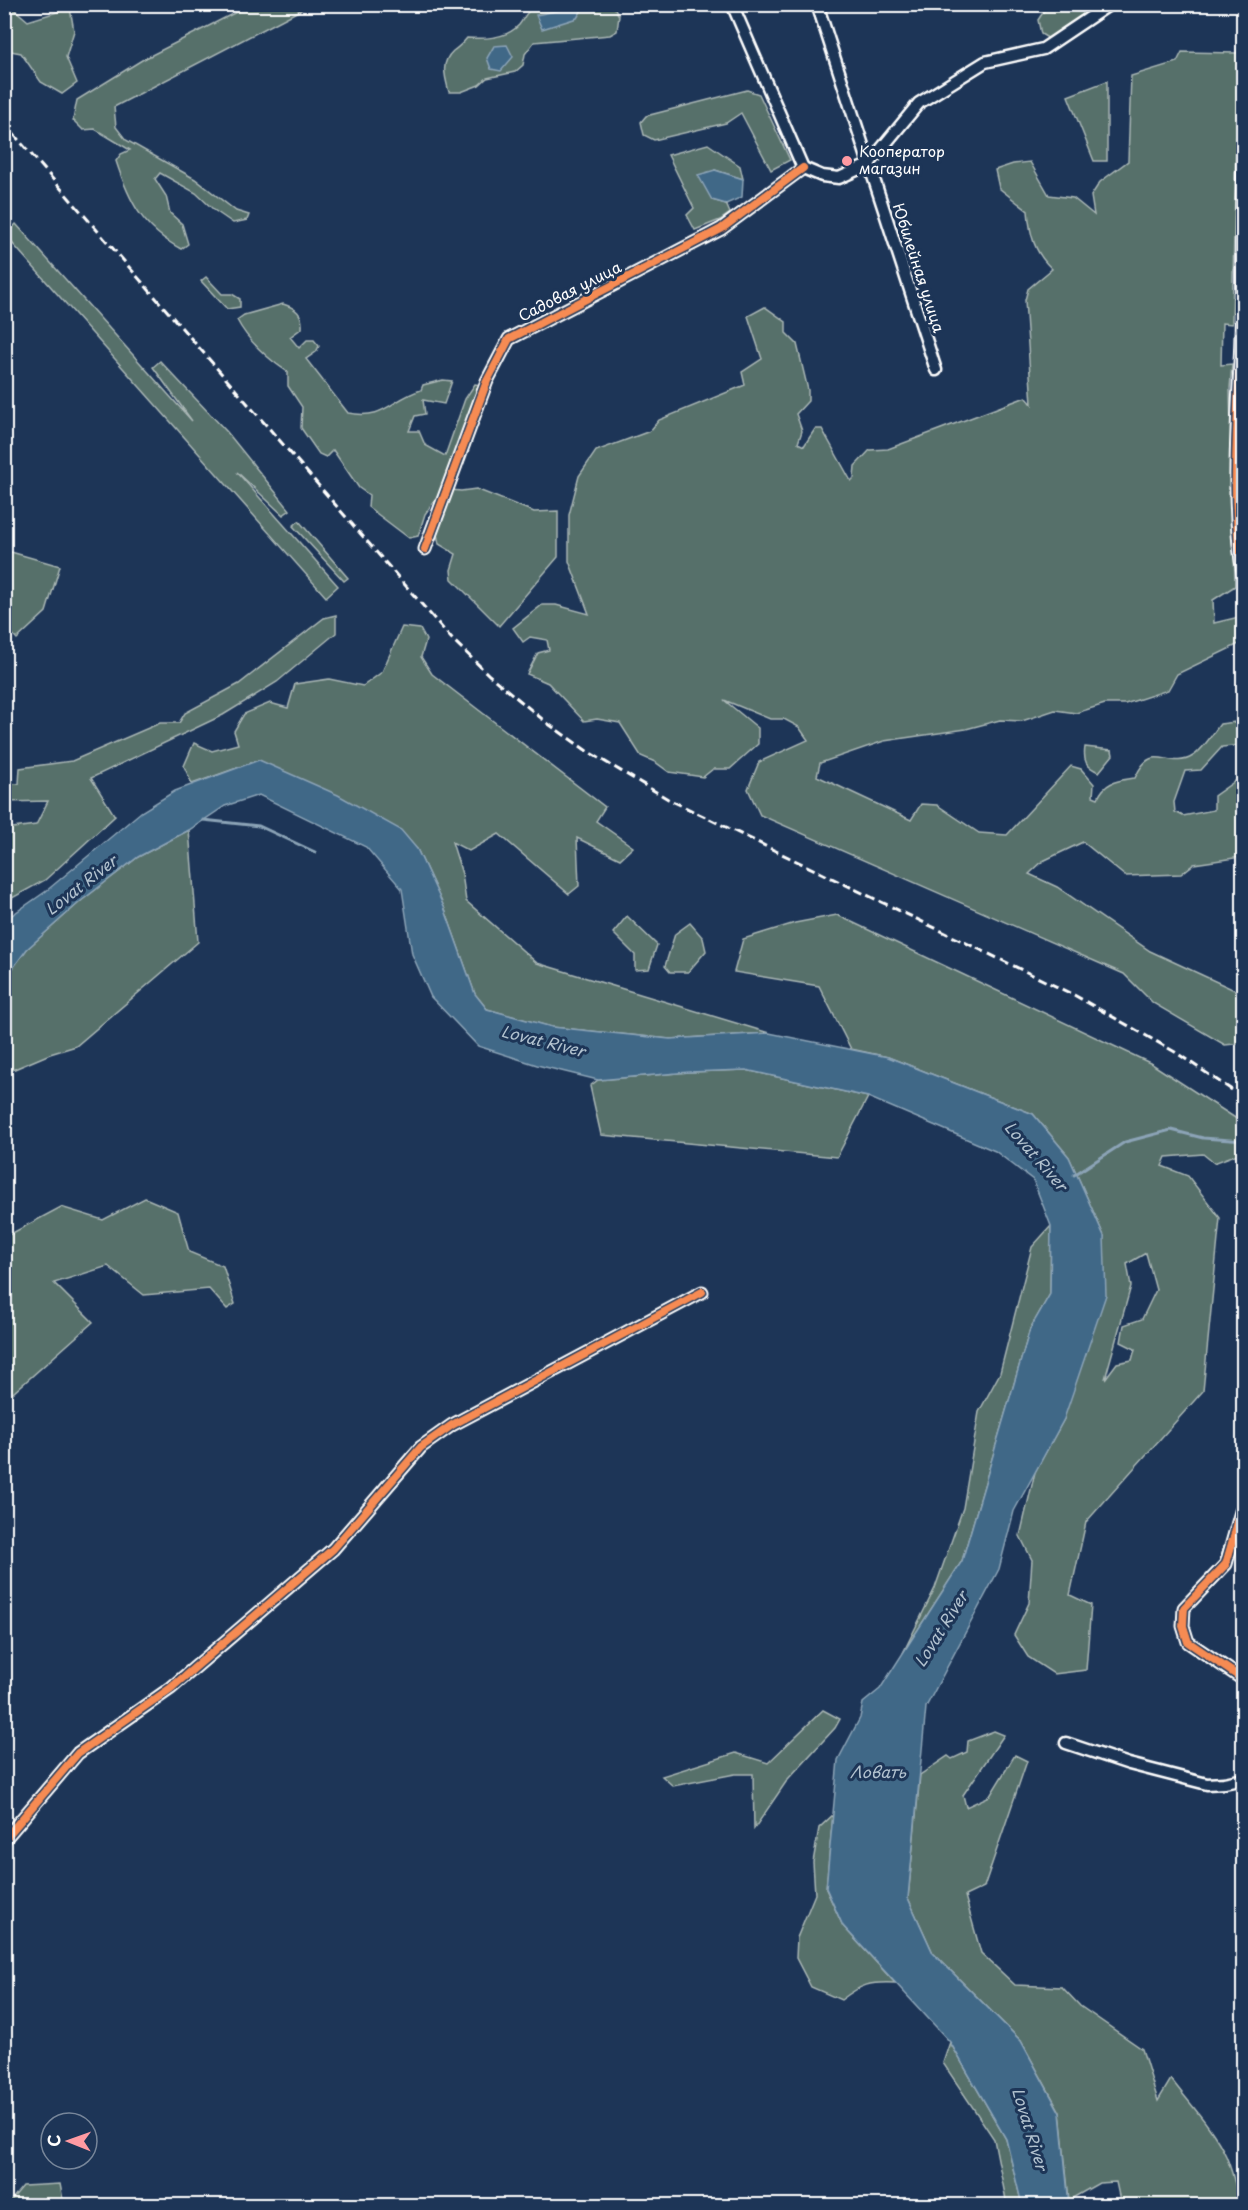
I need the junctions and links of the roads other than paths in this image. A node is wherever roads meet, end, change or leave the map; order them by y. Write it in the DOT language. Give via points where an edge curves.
graph roads {
  1 [pos="732,4"];
  2 [pos="817,4"];
  3 [pos="1110,4"];
  4 [pos="1244,153"];
  5 [pos="868,165"];
  6 [pos="803,168"];
  7 [pos="936,370"];
  8 [pos="425,549"];
  9 [pos="1244,578"];
  10 [pos="702,1292"];
  11 [pos="1244,1501"];
  12 [pos="1244,1680"];
  13 [pos="1066,1743"];
  14 [pos="1244,1779"];
  15 [pos="4,1840"];
  1 -- 6 [label="street"];
  2 -- 5 [label="street, Юбилейная улица"];
  3 -- 5 [label="street" via="1043,49 985,62 919,103"];
  4 -- 9 [label="street" via="1237,457"];
  5 -- 6 [label="street" via="839,178"];
  5 -- 7 [label="street, Юбилейная улица"];
  6 -- 8 [label="street, Садовая улица" via="721,229 509,339 487,381"];
  10 -- 15 [label="street" via="452,1425 421,1447 333,1549 171,1688 78,1753"];
  11 -- 12 [label="street" via="1226,1564 1184,1608 1183,1626 1188,1642"];
  13 -- 14 [label="street" via="1207,1784"];
}
